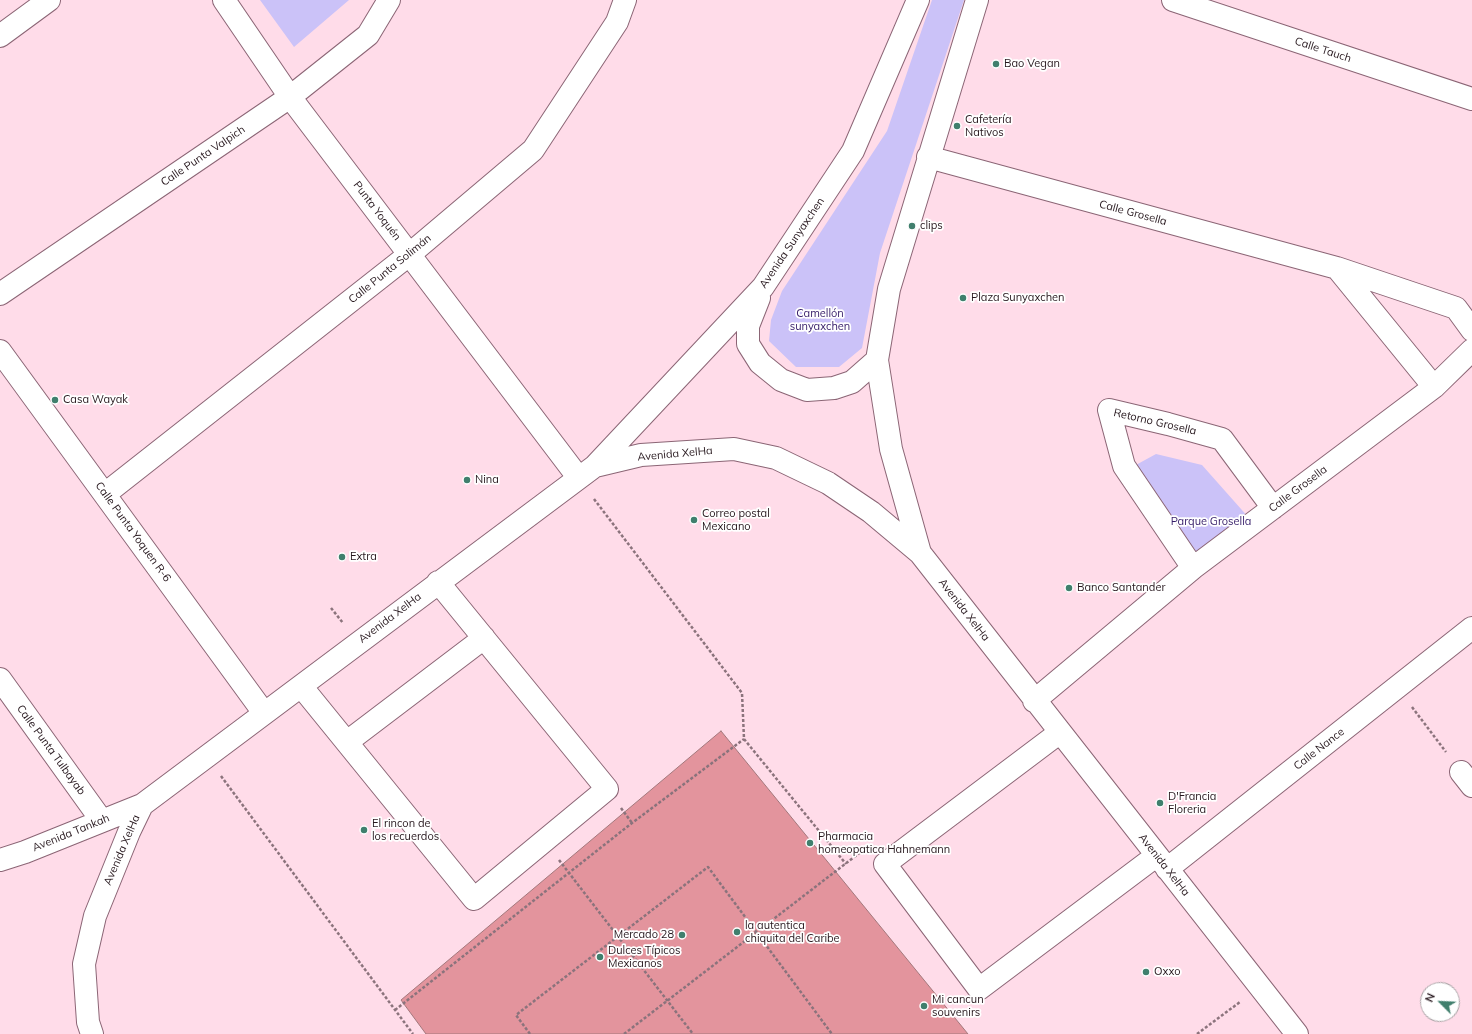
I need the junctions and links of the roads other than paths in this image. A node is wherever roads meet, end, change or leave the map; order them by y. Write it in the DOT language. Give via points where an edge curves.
graph roads {
  1 [pos="49,0"];
  2 [pos="224,0"];
  3 [pos="389,0"];
  4 [pos="625,0"];
  5 [pos="918,0"];
  6 [pos="977,0"];
  7 [pos="1173,0"];
  8 [pos="0,36"];
  9 [pos="290,97"];
  10 [pos="1472,100"];
  11 [pos="928,157"];
  12 [pos="410,254"];
  13 [pos="1337,268"];
  14 [pos="763,287"];
  15 [pos="0,294"];
  16 [pos="1472,330"];
  17 [pos="0,350"];
  18 [pos="1472,350"];
  19 [pos="876,360"];
  20 [pos="1434,387"];
  21 [pos="586,472"];
  22 [pos="105,494"];
  23 [pos="1274,508"];
  24 [pos="920,553"];
  25 [pos="1193,568"];
  26 [pos="438,582"];
  27 [pos="1472,628"];
  28 [pos="484,638"];
  29 [pos="0,679"];
  30 [pos="301,686"];
  31 [pos="1034,701"];
  32 [pos="264,713"];
  33 [pos="1059,733"];
  34 [pos="347,742"];
  35 [pos="142,805"];
  36 [pos="102,822"];
  37 [pos="0,860"];
  38 [pos="1162,862"];
  39 [pos="92,1034"];
  40 [pos="1297,1034"];
  1 -- 8 [label="street"];
  2 -- 9 [label="street, Punta Yoquén"];
  3 -- 9 [label="street, Calle Punta Valpich" via="368,35"];
  4 -- 12 [label="street, Calle Punta Solimán" via="617,22 533,150"];
  5 -- 14 [label="street, Avenida Sunyaxchen" via="853,151"];
  6 -- 11 [label="street"];
  7 -- 10 [label="street, Calle Tauch"];
  9 -- 12 [label="street, Punta Yoquén"];
  9 -- 15 [label="street, Calle Punta Valpich"];
  11 -- 13 [label="street, Calle Grosella"];
  11 -- 19 [label="street" via="889,289"];
  12 -- 21 [label="street, Punta Yoquén"];
  12 -- 22 [label="street, Calle Punta Solimán"];
  13 -- 16 [label="street, Calle Grosella" via="1456,308"];
  13 -- 20 [label="street"];
  14 -- 19 [label="street" via="748,326 748,344 760,363 781,380 807,390 834,388 852,382"];
  14 -- 21 [label="street, Avenida Sunyaxchen"];
  17 -- 22 [label="street, Calle Punta Yoquen R-6"];
  18 -- 20 [label="street, Calle Grosella"];
  19 -- 24 [label="street" via="891,449"];
  20 -- 23 [label="street, Calle Grosella"];
  21 -- 24 [label="street, Avenida XelHa" via="640,455 680,452 734,450 776,458 828,483 871,512"];
  21 -- 26 [label="street, Avenida XelHa"];
  22 -- 32 [label="street, Calle Punta Yoquen R-6"];
  23 -- 25 [label="street, Calle Grosella"];
  23 -- 25 [label="street, Retorno Grosella" via="1222,439 1110,410 1124,466"];
  24 -- 31 [label="street, Avenida XelHa"];
  25 -- 31 [label="street, Calle Grosella"];
  26 -- 28 [label="street"];
  26 -- 30 [label="street, Avenida XelHa"];
  27 -- 38 [label="street, Calle Nance"];
  28 -- 34 [label="street"];
  28 -- 34 [label="street" via="607,789 474,898"];
  29 -- 36 [label="street, Calle Punta Tulbayab"];
  30 -- 32 [label="street, Avenida XelHa"];
  30 -- 34 [label="street"];
  31 -- 33 [label="street, Avenida XelHa"];
  32 -- 35 [label="street, Avenida XelHa"];
  33 -- 38 [label="street, Avenida XelHa"];
  33 -- 38 [label="street, Calle Nance" via="885,864 979,990"];
  35 -- 36 [label="street, Avenida Tankah"];
  35 -- 39 [label="street, Avenida XelHa" via="95,916 84,964 88,1022"];
  36 -- 37 [label="street, Avenida Tankah"];
  38 -- 40 [label="street, Avenida XelHa"];
}
